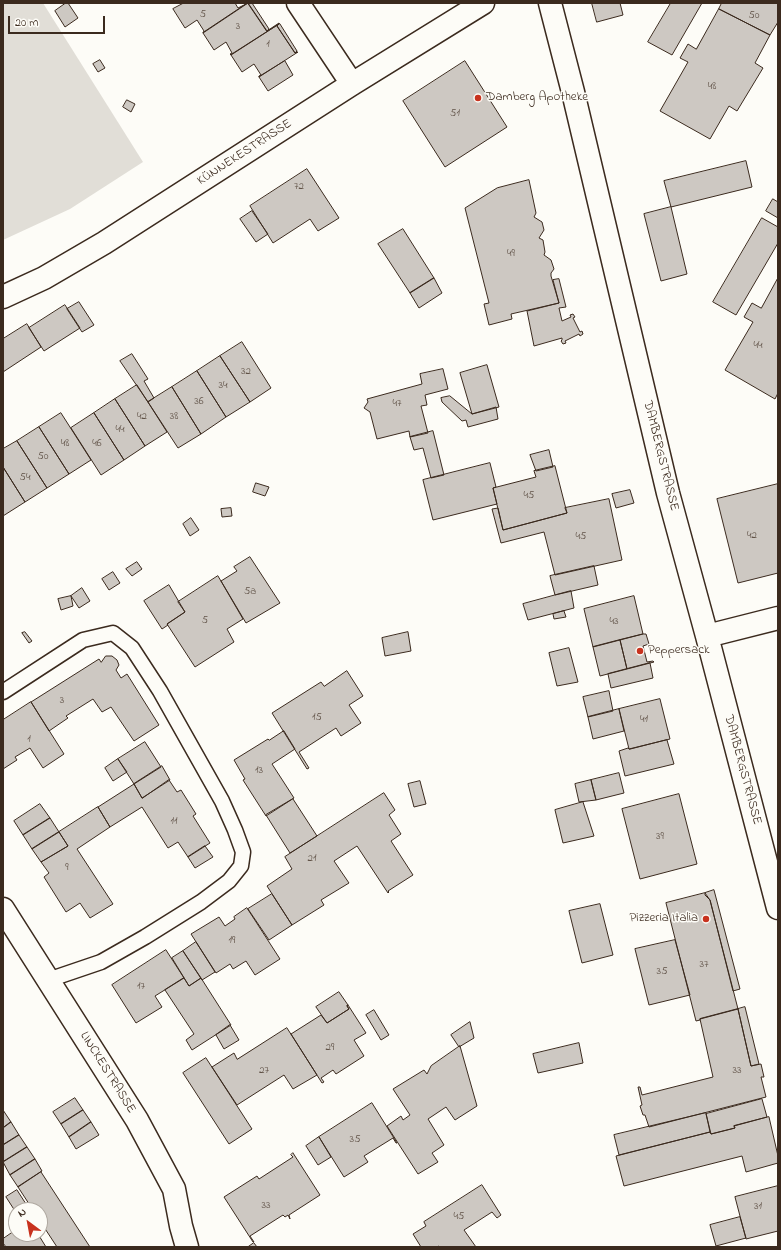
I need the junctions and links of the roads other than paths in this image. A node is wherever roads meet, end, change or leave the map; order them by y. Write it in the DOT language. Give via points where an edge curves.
graph roads {
  1 [pos="298,3"];
  2 [pos="483,3"];
  3 [pos="550,3"];
  4 [pos="352,84"];
  5 [pos="3,297"];
  6 [pos="778,618"];
  7 [pos="707,636"];
  8 [pos="3,692"];
  9 [pos="778,908"];
  10 [pos="3,909"];
  11 [pos="48,980"];
  12 [pos="187,1247"];
  1 -- 4 [label="street"];
  2 -- 4 [label="street, KÜNNEKESTRASSE"];
  3 -- 7 [label="street, DAMBERGSTRASSE" via="668,493"];
  4 -- 5 [label="street, KÜNNEKESTRASSE" via="104,243 44,278"];
  6 -- 7 [label="street"];
  7 -- 9 [label="street, DAMBERGSTRASSE"];
  8 -- 11 [label="lane" via="83,640 112,633 132,648 160,692 222,801 243,852 241,866 229,881 201,902 101,962"];
  10 -- 11 [label="street, LINCKESTRASSE"];
  11 -- 12 [label="street, LINCKESTRASSE" via="137,1120 174,1189"];
}
